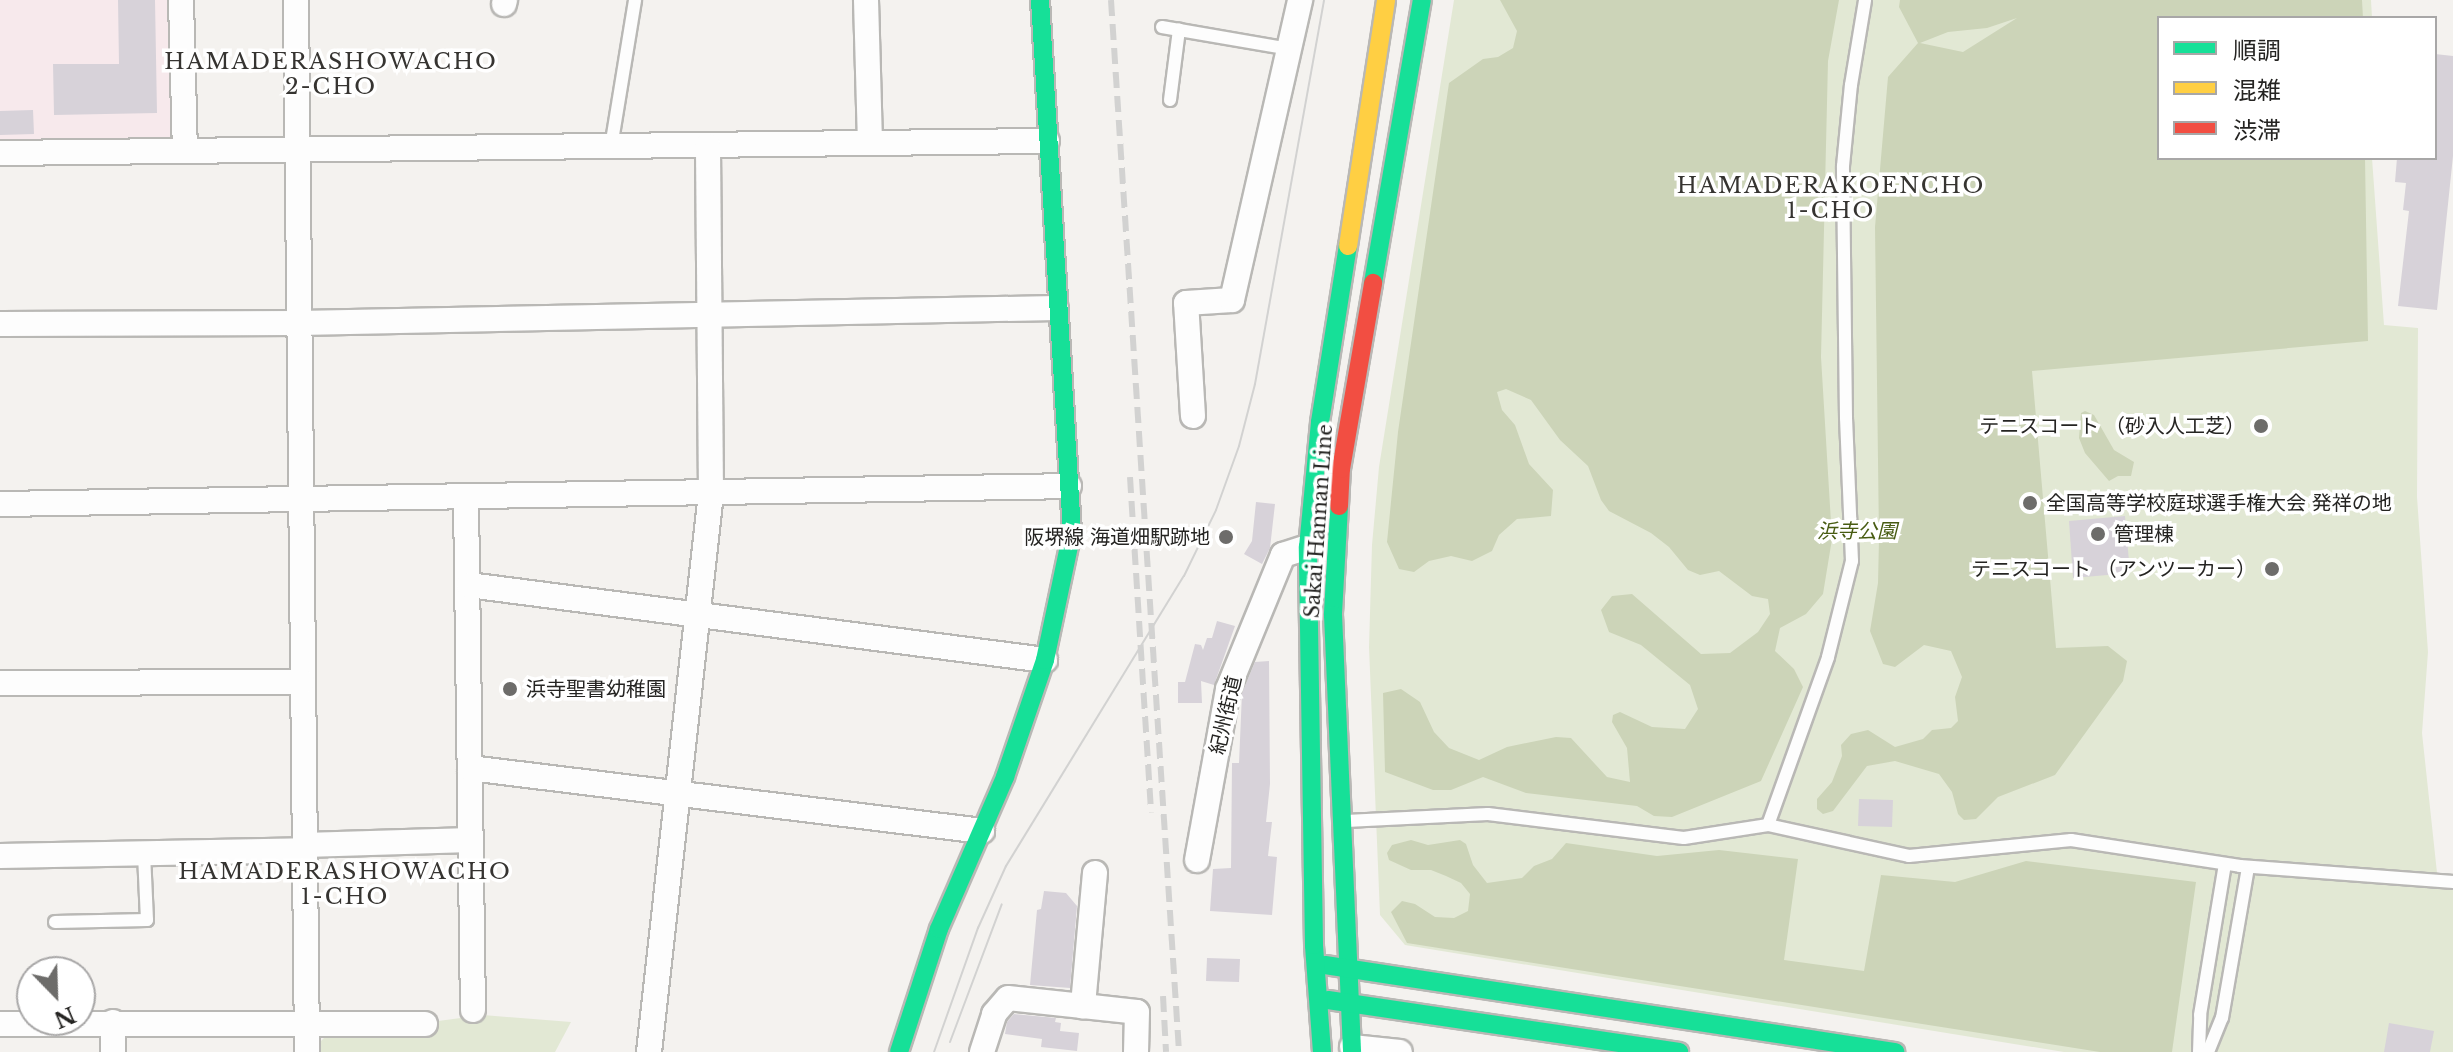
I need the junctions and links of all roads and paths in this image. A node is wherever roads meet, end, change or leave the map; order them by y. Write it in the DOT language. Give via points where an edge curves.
graph roads {
  1 [pos="181,0"];
  2 [pos="296,0"];
  3 [pos="635,0"];
  4 [pos="866,0"];
  5 [pos="1040,0"];
  6 [pos="1300,0"];
  7 [pos="1386,0"];
  8 [pos="1422,0"];
  9 [pos="1865,0"];
  10 [pos="1162,27"];
  11 [pos="1179,30"];
  12 [pos="1289,49"];
  13 [pos="1170,100"];
  14 [pos="1047,141"];
  15 [pos="870,143"];
  16 [pos="708,146"];
  17 [pos="611,147"];
  18 [pos="185,151"];
  19 [pos="298,152"];
  20 [pos="0,153"];
  21 [pos="1056,308"];
  22 [pos="710,313"];
  23 [pos="299,323"];
  24 [pos="0,324"];
  25 [pos="1193,416"];
  26 [pos="1069,486"];
  27 [pos="711,493"];
  28 [pos="466,499"];
  29 [pos="300,500"];
  30 [pos="0,504"];
  31 [pos="1308,547"];
  32 [pos="469,585"];
  33 [pos="697,617"];
  34 [pos="1045,660"];
  35 [pos="302,682"];
  36 [pos="0,683"];
  37 [pos="470,768"];
  38 [pos="677,792"];
  39 [pos="1343,822"];
  40 [pos="1768,825"];
  41 [pos="982,831"];
  42 [pos="471,840"];
  43 [pos="304,847"];
  44 [pos="144,853"];
  45 [pos="0,856"];
  46 [pos="1197,860"];
  47 [pos="2225,864"];
  48 [pos="2248,867"];
  49 [pos="1095,873"];
  50 [pos="2453,882"];
  51 [pos="55,922"];
  52 [pos="1315,965"];
  53 [pos="1349,966"];
  54 [pos="1317,999"];
  55 [pos="1350,1002"];
  56 [pos="1083,1006"];
  57 [pos="473,1010"];
  58 [pos="113,1022"];
  59 [pos="0,1024"];
  60 [pos="425,1024"];
  61 [pos="306,1026"];
  62 [pos="1352,1050"];
  63 [pos="113,1052"];
  64 [pos="307,1052"];
  65 [pos="649,1052"];
  66 [pos="899,1052"];
  67 [pos="982,1052"];
  68 [pos="1136,1052"];
  69 [pos="1322,1052"];
  70 [pos="1400,1052"];
  71 [pos="1679,1052"];
  72 [pos="1895,1052"];
  73 [pos="2199,1052"];
  74 [pos="2208,1052"];
  1 -- 18 [label="street"];
  2 -- 19 [label="street"];
  3 -- 17 [label="lane"];
  4 -- 15 [label="street"];
  5 -- 14 [label="main road"];
  6 -- 12 [label="street"];
  7 -- 31 [label="main road, Sakai Hannan Line" via="1320,422"];
  8 -- 39 [label="main road, Sakai Hannan Line" via="1341,469 1333,615"];
  9 -- 40 [label="lane" via="1843,166 1852,561 1828,657"];
  10 -- 11 [label="lane"];
  11 -- 12 [label="lane"];
  11 -- 13 [label="lane"];
  12 -- 25 [label="street" via="1232,300 1186,303"];
  14 -- 15 [label="street"];
  14 -- 21 [label="main road"];
  15 -- 16 [label="street"];
  16 -- 17 [label="street"];
  16 -- 22 [label="street"];
  17 -- 19 [label="street"];
  18 -- 19 [label="street"];
  18 -- 20 [label="street"];
  19 -- 23 [label="street"];
  21 -- 22 [label="street"];
  21 -- 26 [label="main road"];
  22 -- 23 [label="street"];
  22 -- 27 [label="street"];
  23 -- 24 [label="street"];
  23 -- 29 [label="street"];
  26 -- 27 [label="street"];
  26 -- 34 [label="main road" via="1072,532"];
  27 -- 28 [label="street"];
  27 -- 33 [label="street"];
  28 -- 29 [label="street"];
  28 -- 32 [label="street"];
  29 -- 30 [label="street"];
  29 -- 35 [label="street"];
  31 -- 46 [label="street, 紀州街道" via="1283,555 1228,689"];
  31 -- 52 [label="main road, Sakai Hannan Line"];
  32 -- 33 [label="street"];
  32 -- 37 [label="street"];
  33 -- 34 [label="street"];
  33 -- 38 [label="street"];
  34 -- 41 [label="main road"];
  35 -- 36 [label="street"];
  35 -- 43 [label="street"];
  37 -- 38 [label="street"];
  37 -- 42 [label="street"];
  38 -- 41 [label="street"];
  38 -- 65 [label="street"];
  39 -- 40 [label="lane" via="1488,814 1684,838"];
  39 -- 53 [label="main road, Sakai Hannan Line"];
  40 -- 47 [label="lane" via="1909,856 2071,840"];
  41 -- 66 [label="main road" via="934,942"];
  42 -- 43 [label="street"];
  42 -- 57 [label="street"];
  43 -- 44 [label="street"];
  43 -- 61 [label="street"];
  44 -- 45 [label="street"];
  44 -- 51 [label="lane" via="147,920"];
  47 -- 48 [label="lane"];
  47 -- 73 [label="lane" via="2200,1015"];
  48 -- 50 [label="lane"];
  48 -- 74 [label="lane" via="2222,1018"];
  49 -- 56 [label="street"];
  52 -- 53 [label="main road"];
  52 -- 54 [label="main road, Sakai Hannan Line"];
  53 -- 55 [label="main road, Sakai Hannan Line"];
  53 -- 72 [label="main road"];
  54 -- 55 [label="main road"];
  54 -- 69 [label="main road, Sakai Hannan Line"];
  55 -- 62 [label="main road, Sakai Hannan Line"];
  55 -- 71 [label="main road"];
  56 -- 67 [label="street" via="1008,998 994,1014"];
  56 -- 68 [label="street" via="1137,1012"];
  58 -- 59 [label="street"];
  58 -- 61 [label="street"];
  58 -- 63 [label="street"];
  60 -- 61 [label="street"];
  61 -- 64 [label="street"];
  62 -- 70 [label="street"];
}
